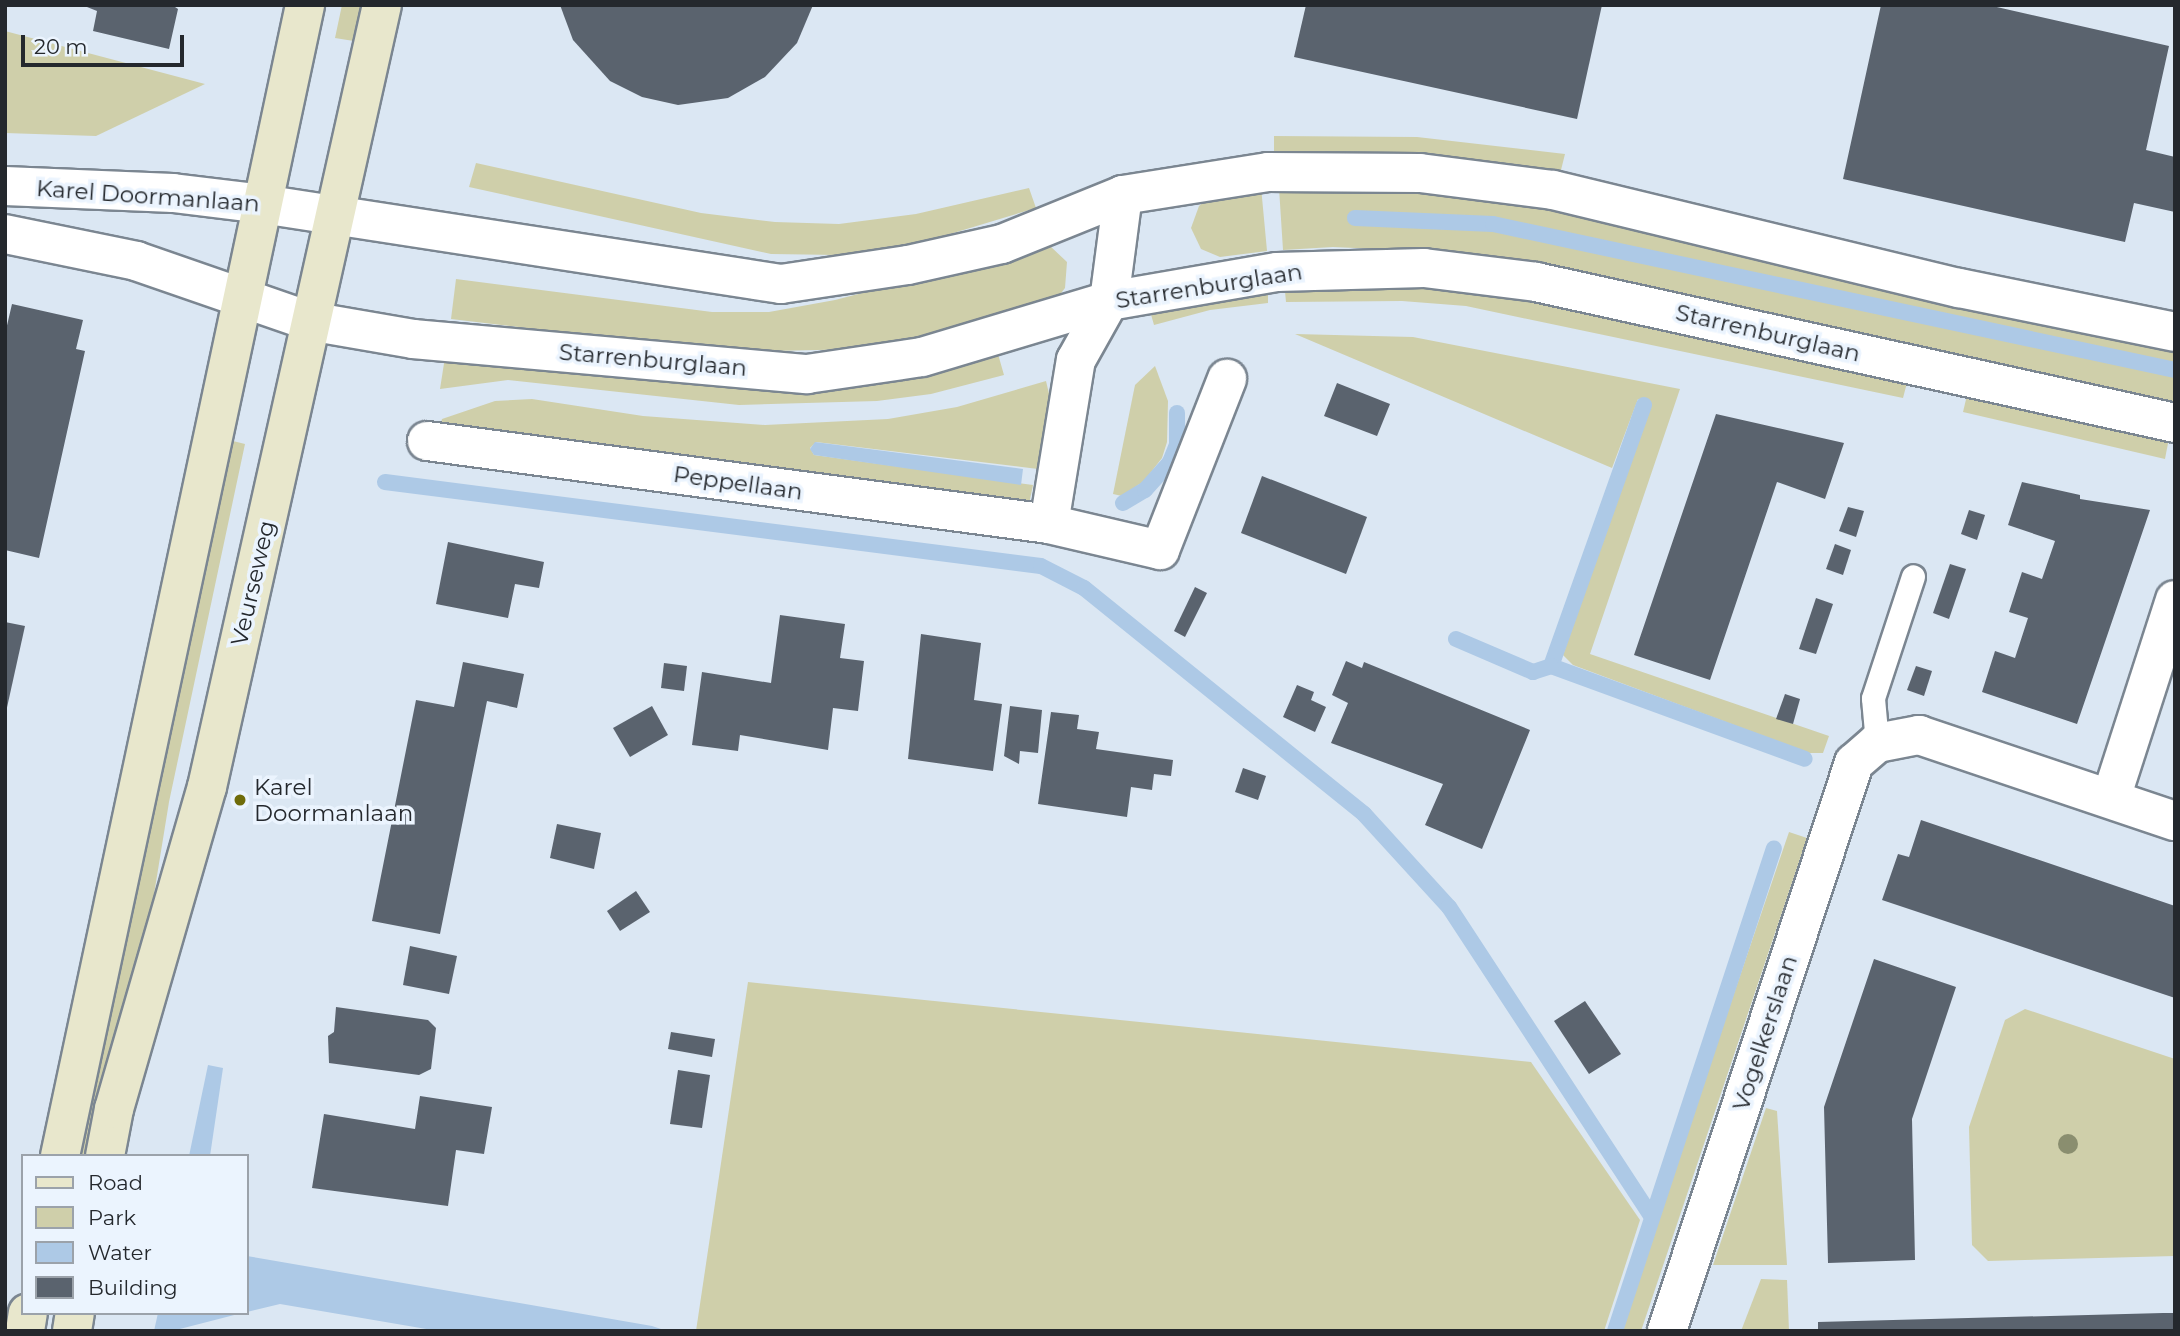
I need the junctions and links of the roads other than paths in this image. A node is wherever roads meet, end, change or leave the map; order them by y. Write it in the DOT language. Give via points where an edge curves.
graph roads {
  1 [pos="305,5"];
  2 [pos="382,5"];
  3 [pos="5,186"];
  4 [pos="1123,195"];
  5 [pos="262,204"];
  6 [pos="333,214"];
  7 [pos="5,234"];
  8 [pos="243,300"];
  9 [pos="1110,301"];
  10 [pos="309,321"];
  11 [pos="2175,332"];
  12 [pos="1227,379"];
  13 [pos="2175,423"];
  14 [pos="427,441"];
  15 [pos="1049,524"];
  16 [pos="1913,576"];
  17 [pos="2175,600"];
  18 [pos="1877,743"];
  19 [pos="2111,798"];
  20 [pos="2175,821"];
  21 [pos="60,1154"];
  22 [pos="106,1154"];
  23 [pos="1667,1331"];
  1 -- 5 [label="main road"];
  2 -- 6 [label="main road, Veurseweg"];
  3 -- 5 [label="street, Karel Doormanlaan" via="173,193"];
  4 -- 6 [label="street" via="1002,244 908,265 781,284"];
  4 -- 9 [label="street"];
  4 -- 11 [label="street" via="1268,172 1446,177 1553,191 1959,288"];
  5 -- 6 [label="street, Karel Doormanlaan"];
  5 -- 8 [label="main road"];
  6 -- 10 [label="main road, Veurseweg"];
  7 -- 8 [label="street" via="136,261"];
  8 -- 10 [label="street, Starrenburglaan"];
  8 -- 21 [label="main road"];
  9 -- 10 [label="street, Starrenburglaan" via="922,357 807,374 413,339"];
  9 -- 13 [label="street, Starrenburglaan" via="1278,272 1424,268 1536,282"];
  9 -- 15 [label="street" via="1076,360"];
  10 -- 22 [label="main road, Veurseweg" via="207,787 114,1109"];
  12 -- 15 [label="street, Peppellaan" via="1160,550"];
  14 -- 15 [label="street, Peppellaan"];
  16 -- 18 [label="lane" via="1873,698"];
  17 -- 19 [label="street"];
  18 -- 19 [label="street" via="1919,735"];
  18 -- 23 [label="street, Vogelkerslaan" via="1854,763"];
  19 -- 20 [label="street"];
}
